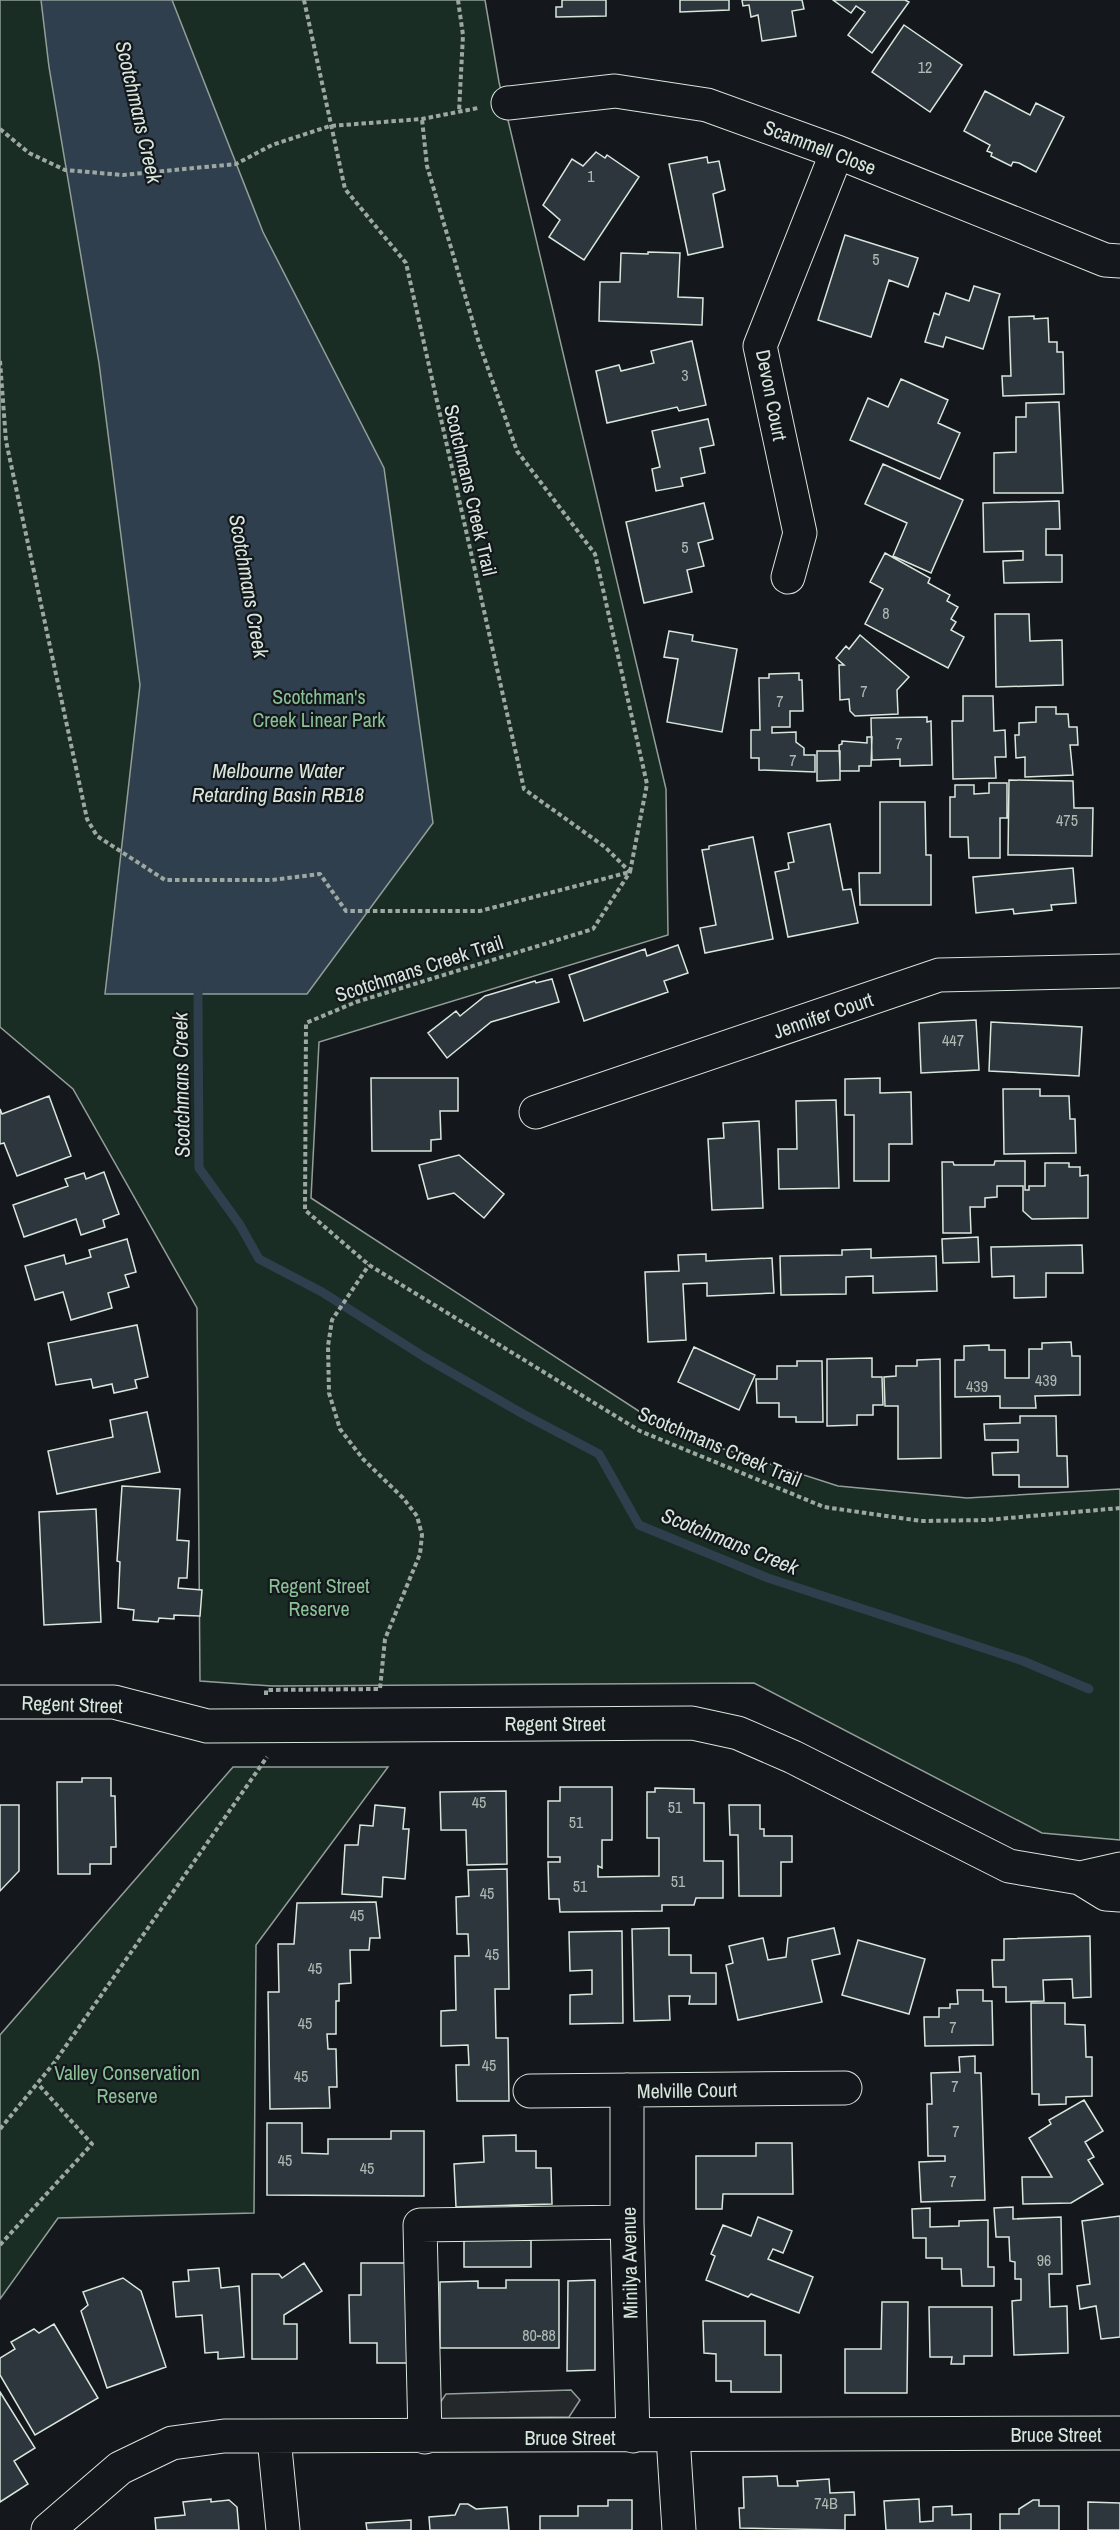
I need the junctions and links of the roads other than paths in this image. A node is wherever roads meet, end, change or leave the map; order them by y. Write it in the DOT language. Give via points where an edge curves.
graph roads {
  1 [pos="508,103"];
  2 [pos="837,152"];
  3 [pos="1120,261"];
  4 [pos="788,577"];
  5 [pos="1120,971"];
  6 [pos="536,1112"];
  7 [pos="0,1702"];
  8 [pos="1120,1869"];
  9 [pos="1080,1878"];
  10 [pos="1120,1895"];
  11 [pos="845,2088"];
  12 [pos="627,2090"];
  13 [pos="530,2091"];
  14 [pos="627,2222"];
  15 [pos="1120,2433"];
  16 [pos="633,2436"];
  17 [pos="425,2437"];
  18 [pos="673,2437"];
  19 [pos="274,2438"];
  20 [pos="48,2530"];
  21 [pos="283,2530"];
  22 [pos="679,2530"];
  1 -- 2 [label="street, Scammell Close" via="615,91 707,105"];
  2 -- 3 [label="street, Scammell Close" via="1105,260"];
  2 -- 4 [label="street, Devon Court" via="760,346 801,532"];
  5 -- 6 [label="street, Jennifer Court" via="939,975"];
  7 -- 9 [label="street, Regent Street" via="114,1702 207,1726 266,1728 692,1723 738,1733 793,1757 1009,1866"];
  8 -- 9 [label="street, Regent Street"];
  9 -- 10 [label="street, Regent Street" via="1106,1894"];
  11 -- 12 [label="street, Melville Court"];
  12 -- 13 [label="street, Melville Court"];
  12 -- 14 [label="street, Minilya Avenue"];
  14 -- 16 [label="street, Minilya Avenue"];
  14 -- 17 [label="street" via="420,2225"];
  15 -- 18 [label="street, Bruce Street"];
  16 -- 17 [label="street, Bruce Street"];
  16 -- 18 [label="street, Bruce Street"];
  17 -- 19 [label="street, Bruce Street"];
  18 -- 22 [label="street"];
  19 -- 20 [label="street, Bruce Street" via="225,2436 172,2443 120,2468"];
  19 -- 21 [label="street"];
}
